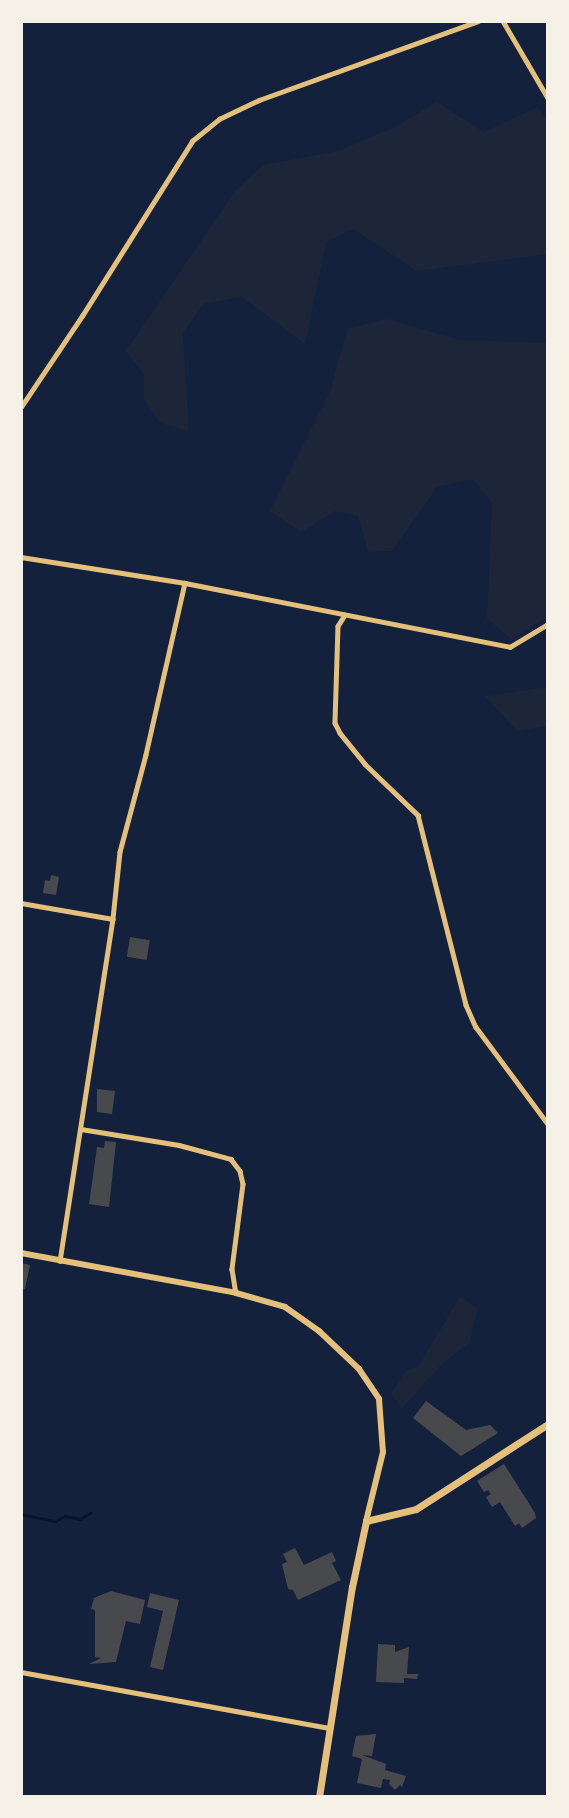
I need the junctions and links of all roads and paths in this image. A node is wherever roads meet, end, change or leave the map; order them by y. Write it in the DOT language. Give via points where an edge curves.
graph roads {
  1 [pos="478,21"];
  2 [pos="503,21"];
  3 [pos="548,98"];
  4 [pos="21,407"];
  5 [pos="21,557"];
  6 [pos="185,583"];
  7 [pos="345,615"];
  8 [pos="548,624"];
  9 [pos="21,903"];
  10 [pos="113,919"];
  11 [pos="548,1124"];
  12 [pos="80,1129"];
  13 [pos="21,1253"];
  14 [pos="60,1262"];
  15 [pos="236,1293"];
  16 [pos="548,1424"];
  17 [pos="366,1521"];
  18 [pos="21,1672"];
  19 [pos="330,1728"];
  20 [pos="319,1797"];
  1 -- 4 [label="street" via="259,100 219,119 192,141"];
  2 -- 3 [label="street"];
  5 -- 6 [label="street"];
  6 -- 7 [label="street"];
  6 -- 10 [label="street" via="120,852"];
  7 -- 8 [label="street" via="510,647"];
  7 -- 11 [label="street" via="338,626 335,723 365,764 418,815 466,1005 476,1027"];
  9 -- 10 [label="street"];
  10 -- 12 [label="street"];
  12 -- 14 [label="street"];
  12 -- 15 [label="street" via="231,1159 243,1184 232,1269"];
  13 -- 14 [label="street"];
  14 -- 15 [label="street"];
  15 -- 17 [label="street" via="285,1307 319,1331 359,1369 379,1399 383,1452"];
  16 -- 17 [label="main road" via="416,1509"];
  17 -- 19 [label="main road"];
  18 -- 19 [label="street"];
  19 -- 20 [label="main road"];
}
